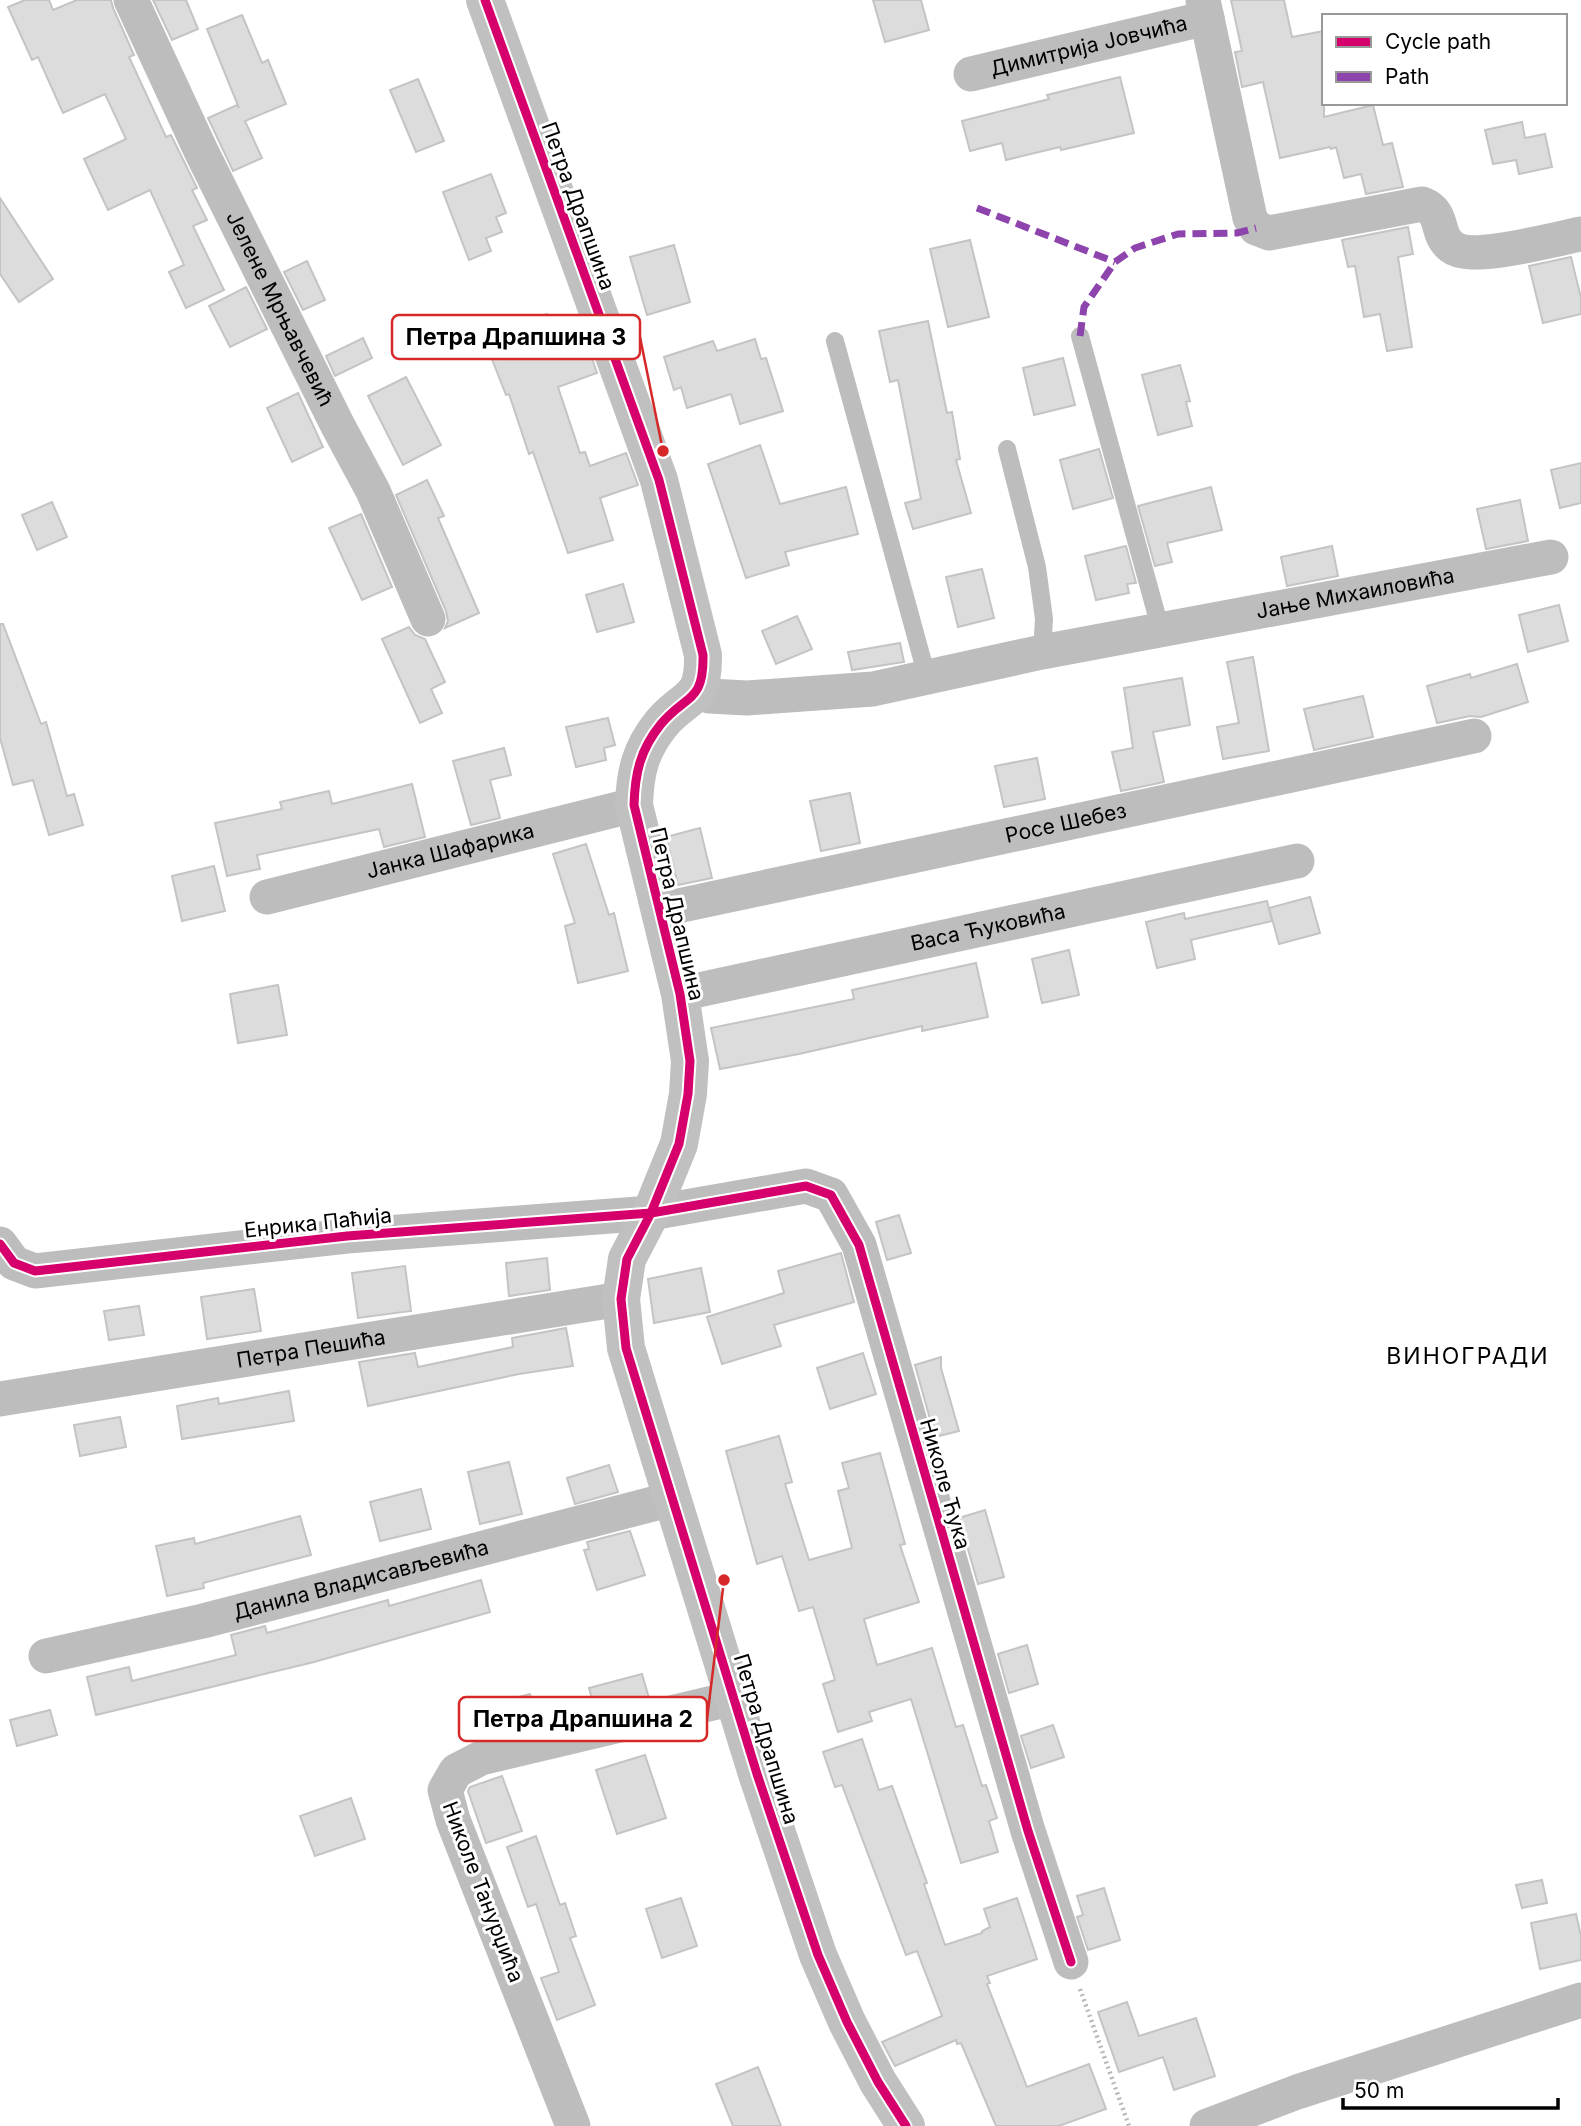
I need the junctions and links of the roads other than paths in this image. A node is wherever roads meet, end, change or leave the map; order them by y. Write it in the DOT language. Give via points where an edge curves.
graph roads {
  1 [pos="131,0"];
  2 [pos="485,0"];
  3 [pos="1205,9"];
  4 [pos="971,74"];
  5 [pos="1581,234"];
  6 [pos="1080,336"];
  7 [pos="835,341"];
  8 [pos="1007,449"];
  9 [pos="1551,556"];
  10 [pos="428,619"];
  11 [pos="1161,631"];
  12 [pos="1042,652"];
  13 [pos="927,677"];
  14 [pos="698,691"];
  15 [pos="1474,736"];
  16 [pos="634,805"];
  17 [pos="1297,861"];
  18 [pos="267,897"];
  19 [pos="659,910"];
  20 [pos="680,994"];
  21 [pos="651,1213"];
  22 [pos="0,1244"];
  23 [pos="621,1298"];
  24 [pos="0,1399"];
  25 [pos="672,1499"];
  26 [pos="46,1656"];
  27 [pos="734,1698"];
  28 [pos="1071,1962"];
  29 [pos="1581,2000"];
  30 [pos="1249,2118"];
  31 [pos="573,2126"];
  32 [pos="906,2126"];
  33 [pos="1207,2126"];
  1 -- 10 [label="street, Јелене Мрњавчевић" via="201,151 373,491"];
  2 -- 14 [label="street, Петра Драпшина" via="659,480 703,655"];
  3 -- 4 [label="street, Димитрија Јовчића"];
  3 -- 5 [label="street, Димитрија Јовчића" via="1250,218 1256,228 1269,233 1422,204 1434,211 1444,239 1460,250 1484,252"];
  6 -- 11 [label="lane"];
  7 -- 13 [label="lane"];
  8 -- 12 [label="lane" via="1039,579"];
  9 -- 11 [label="street, Јање Михаиловића"];
  11 -- 12 [label="street, Јање Михаиловића"];
  12 -- 13 [label="street, Јање Михаиловића"];
  13 -- 14 [label="street, Јање Михаиловића" via="829,693 720,697"];
  14 -- 16 [label="street, Петра Драпшина" via="661,724 640,757"];
  15 -- 19 [label="street, Росе Шебез"];
  16 -- 18 [label="street, Јанка Шафарика"];
  16 -- 19 [label="street, Петра Драпшина"];
  17 -- 20 [label="street, Васа Ћуковића"];
  19 -- 20 [label="street, Петра Драпшина"];
  20 -- 21 [label="street, Петра Драпшина" via="690,1061 688,1094 679,1144"];
  21 -- 22 [label="street, Енрика Паћија" via="347,1236 35,1271 14,1263"];
  21 -- 23 [label="street, Петра Драпшина" via="627,1259"];
  21 -- 28 [label="street, Николе Ћука" via="806,1186 831,1195 847,1220 859,1245 1028,1831"];
  23 -- 24 [label="street, Петра Пешића"];
  23 -- 25 [label="street, Петра Драпшина" via="626,1348"];
  25 -- 26 [label="street, Данила Владисављевића" via="203,1621"];
  25 -- 27 [label="street, Петра Драпшина"];
  27 -- 31 [label="street, Николе Танурџића" via="481,1758 456,1771 445,1790"];
  27 -- 32 [label="street, Петра Драпшина" via="818,1955 853,2034"];
  29 -- 30 [label="street"];
  30 -- 33 [label="street"];
}
